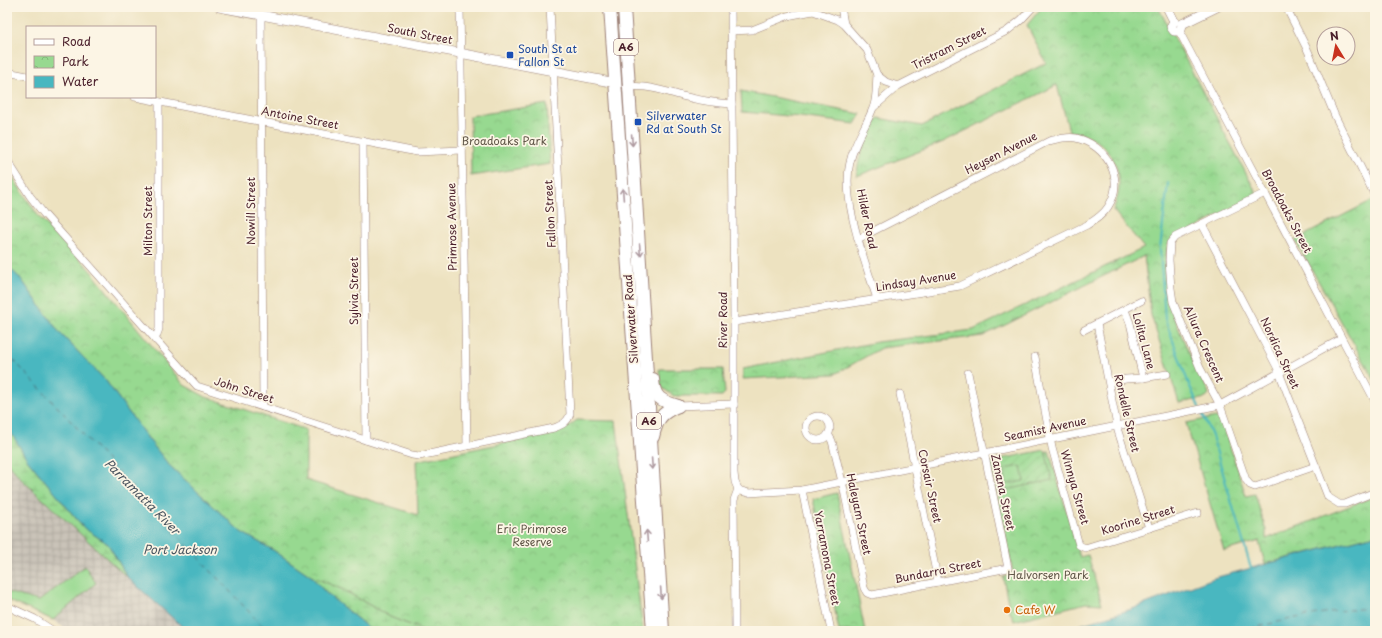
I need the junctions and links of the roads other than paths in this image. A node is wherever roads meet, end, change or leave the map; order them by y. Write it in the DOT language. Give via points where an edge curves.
graph roads {
  1 [pos="219,7"];
  2 [pos="460,7"];
  3 [pos="550,7"];
  4 [pos="610,7"];
  5 [pos="624,7"];
  6 [pos="731,7"];
  7 [pos="819,7"];
  8 [pos="840,7"];
  9 [pos="1033,7"];
  10 [pos="1167,7"];
  11 [pos="1217,7"];
  12 [pos="1286,7"];
  13 [pos="813,11"];
  14 [pos="261,15"];
  15 [pos="844,24"];
  16 [pos="1178,26"];
  17 [pos="731,31"];
  18 [pos="461,54"];
  19 [pos="554,71"];
  20 [pos="7,72"];
  21 [pos="877,75"];
  22 [pos="26,76"];
  23 [pos="616,83"];
  24 [pos="898,86"];
  25 [pos="629,87"];
  26 [pos="140,98"];
  27 [pos="159,102"];
  28 [pos="732,104"];
  29 [pos="874,107"];
  30 [pos="261,122"];
  31 [pos="364,141"];
  32 [pos="462,150"];
  33 [pos="7,160"];
  34 [pos="1265,193"];
  35 [pos="1375,196"];
  36 [pos="1108,208"];
  37 [pos="1202,224"];
  38 [pos="858,239"];
  39 [pos="876,299"];
  40 [pos="1141,302"];
  41 [pos="1125,310"];
  42 [pos="644,316"];
  43 [pos="734,322"];
  44 [pos="1097,324"];
  45 [pos="1084,330"];
  46 [pos="1341,339"];
  47 [pos="155,340"];
  48 [pos="1035,358"];
  49 [pos="1279,372"];
  50 [pos="968,373"];
  51 [pos="1167,374"];
  52 [pos="1143,378"];
  53 [pos="1109,382"];
  54 [pos="900,394"];
  55 [pos="1375,401"];
  56 [pos="734,404"];
  57 [pos="678,406"];
  58 [pos="1217,406"];
  59 [pos="263,407"];
  60 [pos="569,419"];
  61 [pos="1118,426"];
  62 [pos="828,434"];
  63 [pos="1050,439"];
  64 [pos="366,440"];
  65 [pos="650,444"];
  66 [pos="467,446"];
  67 [pos="984,453"];
  68 [pos="1316,466"];
  69 [pos="915,467"];
  70 [pos="842,482"];
  71 [pos="738,489"];
  72 [pos="802,490"];
  73 [pos="1375,492"];
  74 [pos="1198,513"];
  75 [pos="1149,528"];
  76 [pos="1085,548"];
  77 [pos="1008,568"];
  78 [pos="938,582"];
  79 [pos="872,595"];
  80 [pos="7,606"];
  81 [pos="52,630"];
  82 [pos="654,631"];
  83 [pos="663,631"];
  84 [pos="735,631"];
  85 [pos="831,631"];
  1 -- 14 [label="street, South Street"];
  2 -- 18 [label="street, Primrose Avenue"];
  3 -- 19 [label="street, Fallon Street"];
  4 -- 23 [label="highway, Silverwater Road / A6"];
  5 -- 25 [label="highway, Silverwater Road / A6"];
  6 -- 17 [label="street, River Road"];
  7 -- 13 [label="street"];
  8 -- 15 [label="street, Hilder Road"];
  9 -- 24 [label="street, Tristram Street" via="1007,31"];
  10 -- 16 [label="street"];
  11 -- 16 [label="street"];
  12 -- 35 [label="street" via="1308,51 1335,116"];
  13 -- 15 [label="street"];
  13 -- 17 [label="street" via="787,16 752,30"];
  14 -- 18 [label="street, South Street"];
  14 -- 30 [label="street, Nowill Street"];
  15 -- 21 [label="street, Hilder Road" via="866,50"];
  16 -- 34 [label="street, Broadoaks Street"];
  17 -- 28 [label="street, River Road"];
  18 -- 19 [label="street, South Street"];
  18 -- 32 [label="street, Primrose Avenue"];
  19 -- 23 [label="street, South Street"];
  19 -- 60 [label="street, Fallon Street"];
  20 -- 22 [label="street"];
  21 -- 24 [label="street" via="886,82"];
  21 -- 29 [label="street, Hilder Road"];
  82 -- 23 [label="highway, Silverwater Road / A6, one-way"];
  24 -- 29 [label="street, Tristram Street"];
  25 -- 28 [label="street" via="658,88 709,102"];
  25 -- 42 [label="highway, Silverwater Road / A6, one-way"];
  26 -- 27 [label="street, Antoine Street"];
  27 -- 30 [label="street, Antoine Street"];
  27 -- 47 [label="street, Milton Street" via="159,329"];
  28 -- 43 [label="street, River Road"];
  29 -- 38 [label="street, Hilder Road" via="857,140 850,162 849,197"];
  30 -- 31 [label="street, Antoine Street"];
  30 -- 59 [label="street, Nowill Street"];
  31 -- 32 [label="street, Antoine Street" via="417,152"];
  31 -- 64 [label="street, Sylvia Street"];
  32 -- 66 [label="street, Primrose Avenue"];
  33 -- 47 [label="street, John Street" via="38,207"];
  34 -- 37 [label="street, Allura Crescent"];
  34 -- 46 [label="street, Broadoaks Street"];
  36 -- 38 [label="street, Heysen Avenue" via="1114,195 1115,180 1105,155 1089,142 1063,138 1049,141"];
  36 -- 39 [label="street, Lindsay Avenue" via="1087,225 960,286"];
  37 -- 49 [label="street, Nordica Street"];
  37 -- 58 [label="street, Allura Crescent" via="1175,237 1170,243 1171,288 1177,313"];
  38 -- 39 [label="street, Hilder Road"];
  39 -- 43 [label="street, Lindsay Avenue"];
  40 -- 41 [label="street"];
  41 -- 44 [label="street"];
  41 -- 52 [label="street, Lolita Lane"];
  42 -- 57 [label="highway" via="648,322 654,390 661,400"];
  42 -- 65 [label="highway, Silverwater Road / A6"];
  43 -- 56 [label="street, River Road"];
  44 -- 45 [label="street"];
  44 -- 53 [label="street, Rondelle Street"];
  46 -- 49 [label="street, Seamist Avenue"];
  46 -- 55 [label="street, Broadoaks Street"];
  47 -- 59 [label="street, John Street" via="197,386"];
  48 -- 63 [label="street, Winnya Street"];
  49 -- 58 [label="street, Seamist Avenue"];
  49 -- 68 [label="street, Nordica Street"];
  50 -- 67 [label="street, Zanana Street"];
  51 -- 52 [label="street, Lolita Lane"];
  52 -- 53 [label="street, Lolita Lane"];
  53 -- 61 [label="street, Rondelle Street"];
  54 -- 69 [label="street, Corsair Street"];
  56 -- 57 [label="street"];
  56 -- 71 [label="street, River Road" via="734,477"];
  57 -- 65 [label="highway" via="668,410 659,419"];
  58 -- 61 [label="street, Seamist Avenue"];
  58 -- 68 [label="street, Allura Crescent" via="1250,485 1263,485"];
  59 -- 64 [label="street, John Street"];
  60 -- 66 [label="street, John Street" via="554,428"];
  61 -- 63 [label="street, Seamist Avenue"];
  61 -- 75 [label="street, Rondelle Street"];
  62 -- 70 [label="street, Haleyam Street"];
  63 -- 67 [label="street, Seamist Avenue"];
  63 -- 76 [label="street, Winnya Street" via="1079,545"];
  64 -- 66 [label="street, John Street" via="419,456"];
  65 -- 83 [label="highway, Silverwater Road / A6, one-way"];
  67 -- 69 [label="street, Seamist Avenue"];
  67 -- 77 [label="street, Zanana Street"];
  68 -- 73 [label="street, Nordica Street" via="1328,497 1339,504"];
  69 -- 70 [label="street, Seamist Avenue"];
  69 -- 78 [label="street, Corsair Street"];
  70 -- 72 [label="street, Seamist Avenue"];
  70 -- 79 [label="street, Haleyam Street" via="864,588"];
  71 -- 72 [label="street, Seamist Avenue" via="749,493"];
  71 -- 84 [label="street, River Road" via="734,500"];
  72 -- 85 [label="street, Yarramona Street"];
  74 -- 75 [label="street, Koorine Street"];
  75 -- 76 [label="street, Koorine Street"];
  77 -- 78 [label="street, Bundarra Street"];
  78 -- 79 [label="street, Bundarra Street"];
  80 -- 81 [label="street"];
}
